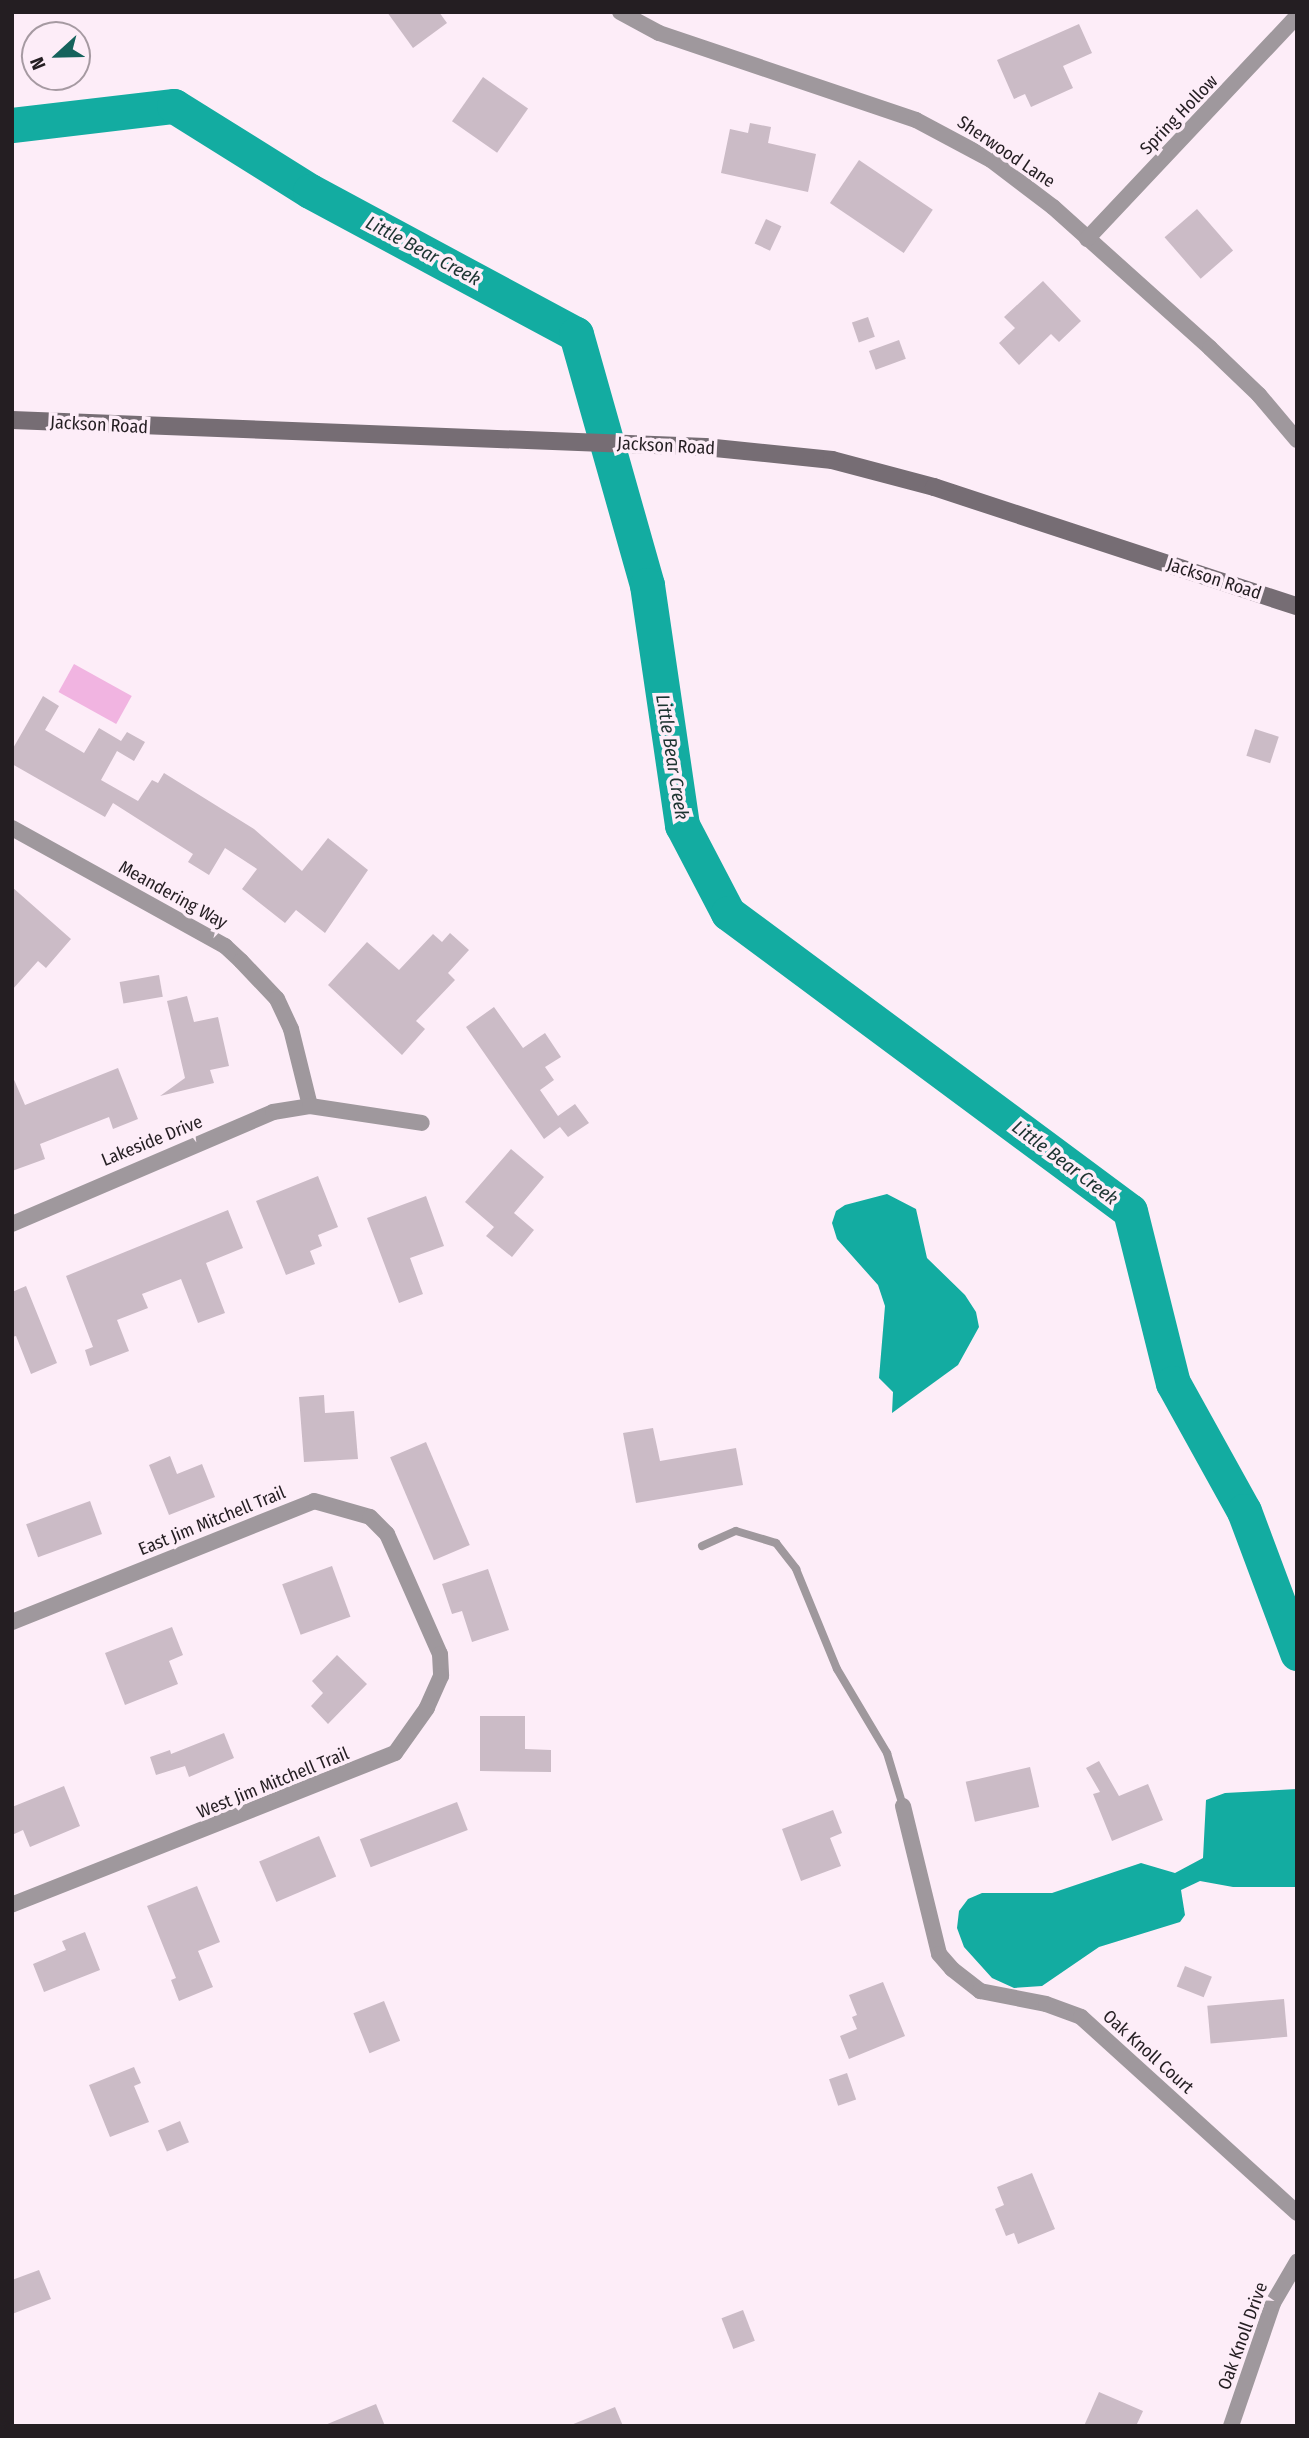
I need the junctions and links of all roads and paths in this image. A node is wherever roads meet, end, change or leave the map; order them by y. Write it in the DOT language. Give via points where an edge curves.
graph roads {
  1 [pos="620,12"];
  2 [pos="1297,16"];
  3 [pos="1087,239"];
  4 [pos="12,420"];
  5 [pos="1297,440"];
  6 [pos="1297,607"];
  7 [pos="12,828"];
  8 [pos="310,1106"];
  9 [pos="422,1123"];
  10 [pos="12,1224"];
  11 [pos="702,1546"];
  12 [pos="421,1606"];
  13 [pos="12,1622"];
  14 [pos="903,1806"];
  15 [pos="12,1905"];
  16 [pos="1297,2213"];
  17 [pos="1297,2262"];
  18 [pos="1231,2426"];
  1 -- 3 [label="street, Sherwood Lane" via="659,33 948,134 991,160"];
  2 -- 3 [label="street, Spring Hollow"];
  3 -- 5 [label="street, Sherwood Lane" via="1259,395"];
  4 -- 6 [label="main road, Jackson Road" via="661,445 832,460 946,491"];
  7 -- 8 [label="street, Meandering Way" via="225,946 277,999 291,1028"];
  8 -- 9 [label="street, Lakeside Drive"];
  8 -- 10 [label="street, Lakeside Drive" via="273,1112"];
  11 -- 14 [label="lane" via="736,1531 776,1543 796,1569 837,1669 887,1753"];
  12 -- 13 [label="street, East Jim Mitchell Trail" via="387,1534 370,1517 314,1501"];
  12 -- 15 [label="street, West Jim Mitchell Trail" via="440,1654 441,1676 427,1708 395,1753"];
  14 -- 16 [label="street, Oak Knoll Court" via="939,1954 952,1969 980,1991 1046,2004 1081,2017"];
  17 -- 18 [label="street, Oak Knoll Drive" via="1273,2302"];
}
